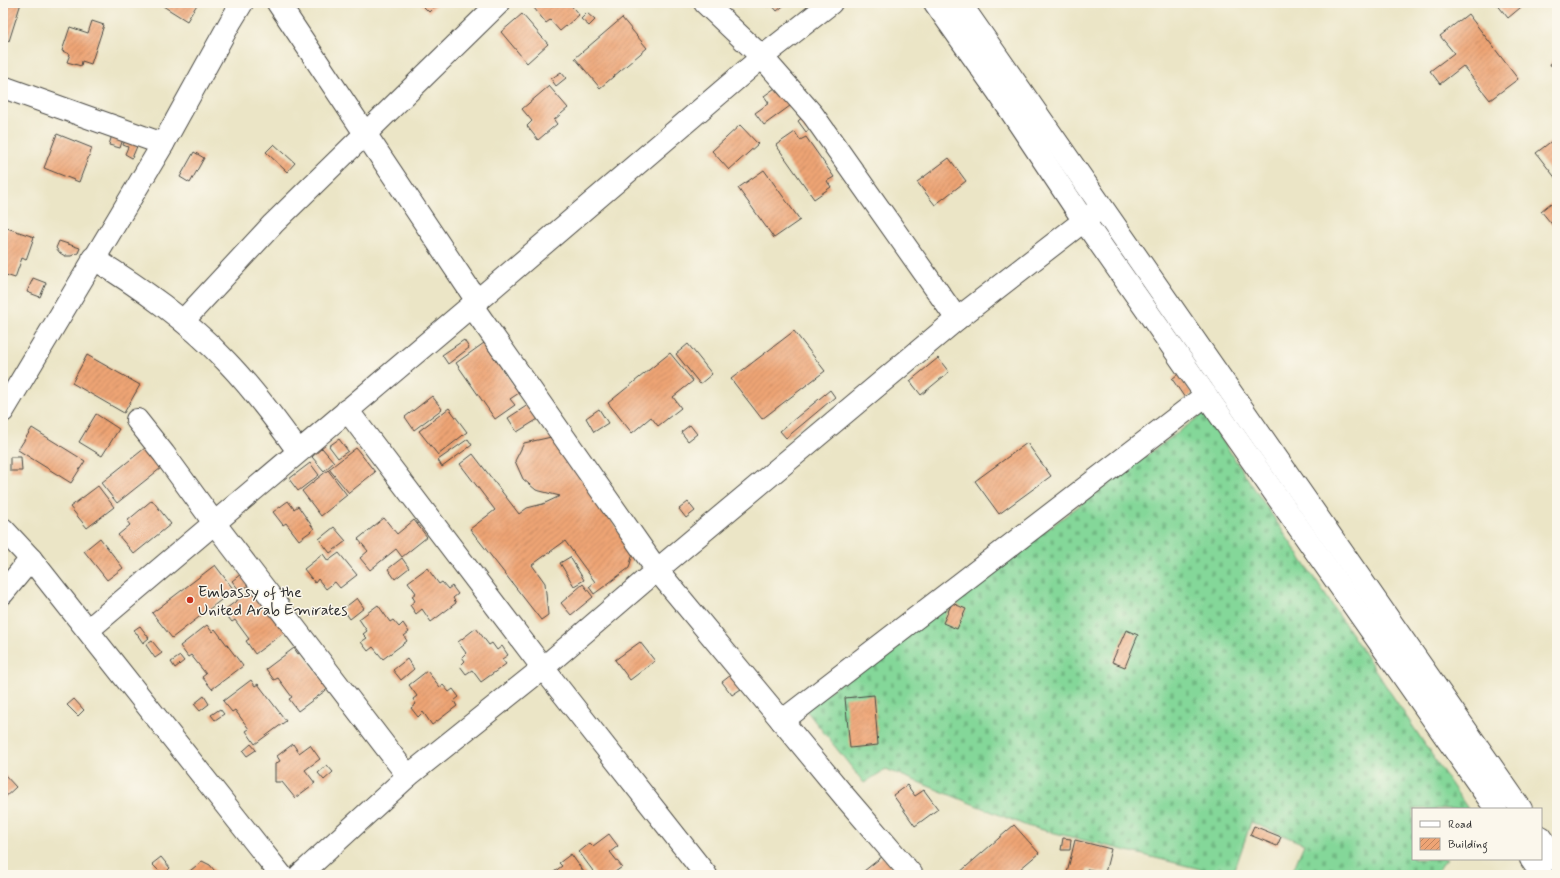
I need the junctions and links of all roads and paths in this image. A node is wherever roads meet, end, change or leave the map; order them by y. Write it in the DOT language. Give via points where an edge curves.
graph roads {
  1 [pos="242,3"];
  2 [pos="278,3"];
  3 [pos="499,3"];
  4 [pos="706,3"];
  5 [pos="832,3"];
  6 [pos="935,3"];
  7 [pos="960,3"];
  8 [pos="762,57"];
  9 [pos="1006,86"];
  10 [pos="3,87"];
  11 [pos="366,134"];
  12 [pos="162,144"];
  13 [pos="1102,207"];
  14 [pos="1084,221"];
  15 [pos="93,258"];
  16 [pos="474,304"];
  17 [pos="957,319"];
  18 [pos="183,321"];
  19 [pos="1206,395"];
  20 [pos="347,410"];
  21 [pos="3,411"];
  22 [pos="137,420"];
  23 [pos="298,452"];
  24 [pos="215,524"];
  25 [pos="3,529"];
  26 [pos="31,559"];
  27 [pos="657,570"];
  28 [pos="3,593"];
  29 [pos="88,630"];
  30 [pos="542,668"];
  31 [pos="782,721"];
  32 [pos="408,776"];
  33 [pos="1494,794"];
  34 [pos="1519,808"];
  35 [pos="1542,838"];
  36 [pos="1532,860"];
  37 [pos="1557,860"];
  38 [pos="281,875"];
  39 [pos="300,875"];
  40 [pos="706,875"];
  41 [pos="912,875"];
  42 [pos="1542,875"];
  1 -- 12 [label="street"];
  2 -- 11 [label="street"];
  3 -- 11 [label="street"];
  4 -- 8 [label="street"];
  5 -- 8 [label="street"];
  6 -- 9 [label="street"];
  7 -- 9 [label="street"];
  8 -- 16 [label="street"];
  8 -- 17 [label="street" via="813,115"];
  9 -- 13 [label="street"];
  9 -- 14 [label="street"];
  10 -- 12 [label="street"];
  11 -- 16 [label="street"];
  11 -- 18 [label="street" via="273,224"];
  12 -- 15 [label="street"];
  13 -- 14 [label="street"];
  13 -- 33 [label="street"];
  14 -- 17 [label="street"];
  14 -- 19 [label="street"];
  15 -- 18 [label="street" via="140,287"];
  15 -- 21 [label="street"];
  16 -- 20 [label="street"];
  16 -- 27 [label="street"];
  17 -- 27 [label="street"];
  18 -- 23 [label="street" via="226,360 264,404"];
  19 -- 31 [label="street"];
  19 -- 33 [label="street"];
  20 -- 23 [label="street"];
  20 -- 30 [label="street"];
  22 -- 24 [label="street"];
  23 -- 24 [label="street"];
  24 -- 29 [label="street"];
  24 -- 32 [label="street"];
  25 -- 26 [label="street"];
  26 -- 28 [label="street"];
  26 -- 29 [label="street"];
  27 -- 30 [label="street"];
  27 -- 31 [label="street"];
  29 -- 38 [label="street"];
  30 -- 32 [label="street"];
  30 -- 40 [label="street"];
  31 -- 41 [label="street"];
  32 -- 39 [label="street"];
  33 -- 34 [label="street"];
  35 -- 37 [label="street"];
  36 -- 42 [label="street"];
}
